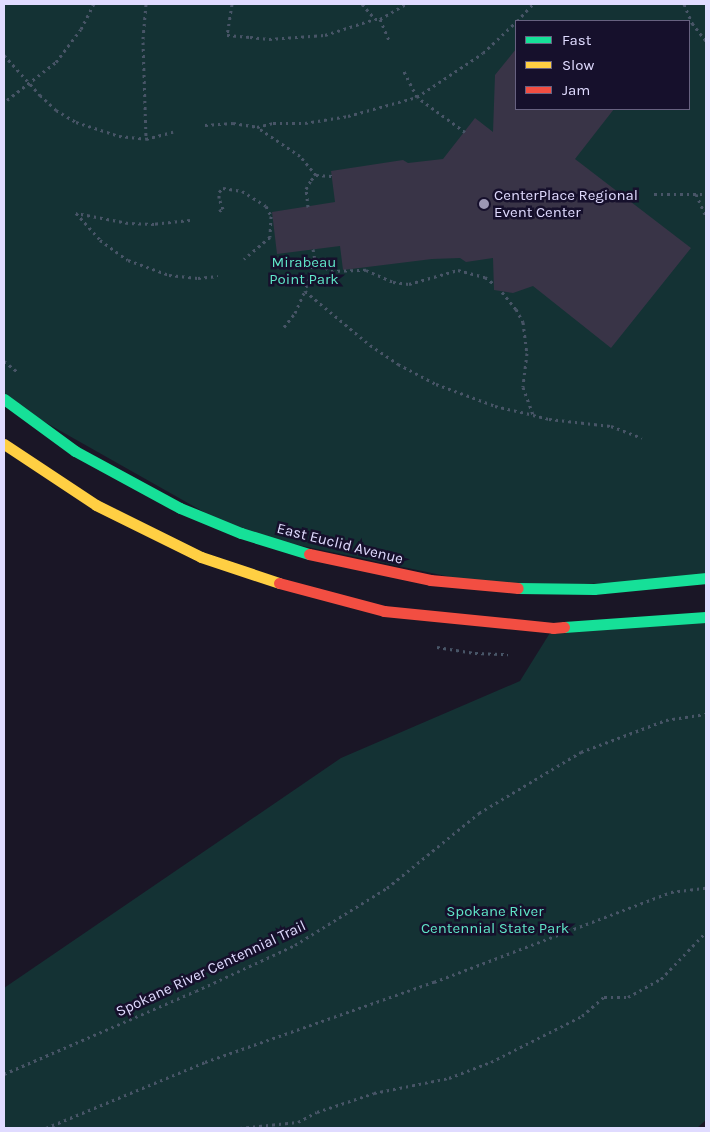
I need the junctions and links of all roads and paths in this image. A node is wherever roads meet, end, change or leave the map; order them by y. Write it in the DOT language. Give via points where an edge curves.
graph roads {
  1 [pos="94,4"];
  2 [pos="146,4"];
  3 [pos="232,4"];
  4 [pos="362,4"];
  5 [pos="406,4"];
  6 [pos="533,4"];
  7 [pos="684,4"];
  8 [pos="375,19"];
  9 [pos="380,19"];
  10 [pos="519,20"];
  11 [pos="515,24"];
  12 [pos="706,40"];
  13 [pos="390,42"];
  14 [pos="4,55"];
  15 [pos="403,70"];
  16 [pos="28,83"];
  17 [pos="417,97"];
  18 [pos="7,100"];
  19 [pos="205,125"];
  20 [pos="257,127"];
  21 [pos="173,132"];
  22 [pos="465,132"];
  23 [pos="146,139"];
  24 [pos="316,175"];
  25 [pos="332,176"];
  26 [pos="654,194"];
  27 [pos="696,194"];
  28 [pos="706,194"];
  29 [pos="308,207"];
  30 [pos="220,211"];
  31 [pos="706,216"];
  32 [pos="190,220"];
  33 [pos="313,248"];
  34 [pos="244,259"];
  35 [pos="315,260"];
  36 [pos="218,276"];
  37 [pos="494,284"];
  38 [pos="305,291"];
  39 [pos="502,292"];
  40 [pos="284,326"];
  41 [pos="4,361"];
  42 [pos="22,376"];
  43 [pos="4,399"];
  44 [pos="533,414"];
  45 [pos="642,438"];
  46 [pos="4,444"];
  47 [pos="706,578"];
  48 [pos="706,617"];
  49 [pos="706,714"];
  50 [pos="706,888"];
  51 [pos="706,932"];
  52 [pos="4,1074"];
  53 [pos="46,1128"];
  54 [pos="240,1128"];
  1 -- 16 [label="path" via="66,51"];
  2 -- 23 [label="path" via="143,42"];
  3 -- 8 [label="path" via="227,35 269,39 325,35"];
  4 -- 8 [label="path"];
  5 -- 9 [label="path"];
  6 -- 10 [label="path"];
  7 -- 12 [label="path" via="692,23"];
  8 -- 9 [label="path"];
  9 -- 13 [label="path"];
  11 -- 17 [label="path" via="483,53"];
  14 -- 16 [label="path"];
  15 -- 17 [label="path"];
  16 -- 18 [label="path"];
  16 -- 23 [label="path" via="56,110 76,122 119,136"];
  17 -- 20 [label="path" via="348,116"];
  17 -- 22 [label="path"];
  19 -- 20 [label="path"];
  20 -- 24 [label="path" via="300,156"];
  21 -- 23 [label="path"];
  24 -- 25 [label="path"];
  24 -- 29 [label="path" via="306,189"];
  26 -- 27 [label="path"];
  27 -- 28 [label="path"];
  27 -- 31 [label="path"];
  30 -- 34 [label="path" via="223,209 219,192 223,188 242,191 266,206 271,216 270,237"];
  32 -- 36 [label="path" via="128,224 76,213 100,240 128,260 169,274 198,278"];
  33 -- 35 [label="path"];
  35 -- 37 [label="path" via="332,271 366,270 393,282 420,282 458,270 485,277"];
  35 -- 38 [label="path"];
  38 -- 40 [label="path" via="295,313"];
  38 -- 44 [label="path" via="352,333 417,375 469,398"];
  39 -- 44 [label="path" via="523,322 527,353 523,388"];
  41 -- 42 [label="path"];
  43 -- 47 [label="street, East Euclid Avenue" via="75,451 133,484 206,519 296,551 430,580 503,588 594,588"];
  44 -- 45 [label="path" via="549,419 611,426"];
  46 -- 48 [label="street" via="96,505 200,557 326,597 384,611 553,628"];
  49 -- 52 [label="path, Spokane River Centennial Trail" via="666,720 581,752 479,813 388,888 295,945"];
  50 -- 53 [label="path" via="671,892 434,982 205,1062"];
  51 -- 54 [label="path" via="661,980 628,997 604,997 582,1016 491,1062 449,1078 374,1093 317,1112 298,1122"];
}
